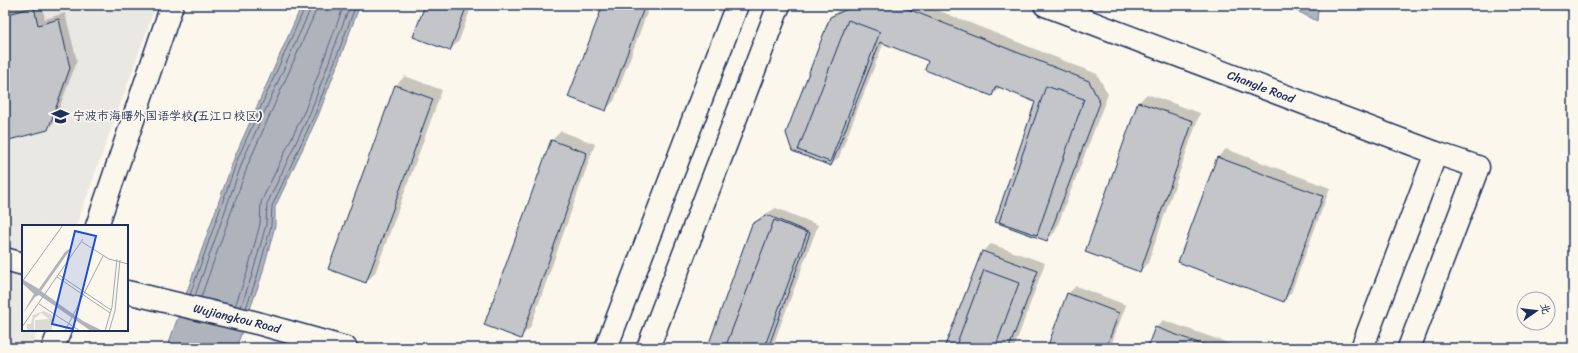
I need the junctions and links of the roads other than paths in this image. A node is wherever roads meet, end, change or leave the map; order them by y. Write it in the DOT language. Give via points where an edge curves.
graph roads {
  1 [pos="172,5"];
  2 [pos="738,5"];
  3 [pos="779,5"];
  4 [pos="1045,5"];
  5 [pos="1436,153"];
  6 [pos="97,225"];
  7 [pos="5,259"];
  8 [pos="22,264"];
  9 [pos="137,294"];
  10 [pos="60,331"];
  11 [pos="53,348"];
  12 [pos="346,348"];
  13 [pos="606,348"];
  14 [pos="648,348"];
  15 [pos="1362,348"];
  16 [pos="1409,348"];
  1 -- 6 [label="street"];
  2 -- 13 [label="street"];
  3 -- 14 [label="street"];
  4 -- 5 [label="street, Changle Road"];
  5 -- 15 [label="street"];
  5 -- 16 [label="street, Changle Road" via="1478,167"];
  7 -- 8 [label="street"];
  9 -- 12 [label="street, Wujiangkou Road"];
  10 -- 11 [label="street"];
}
